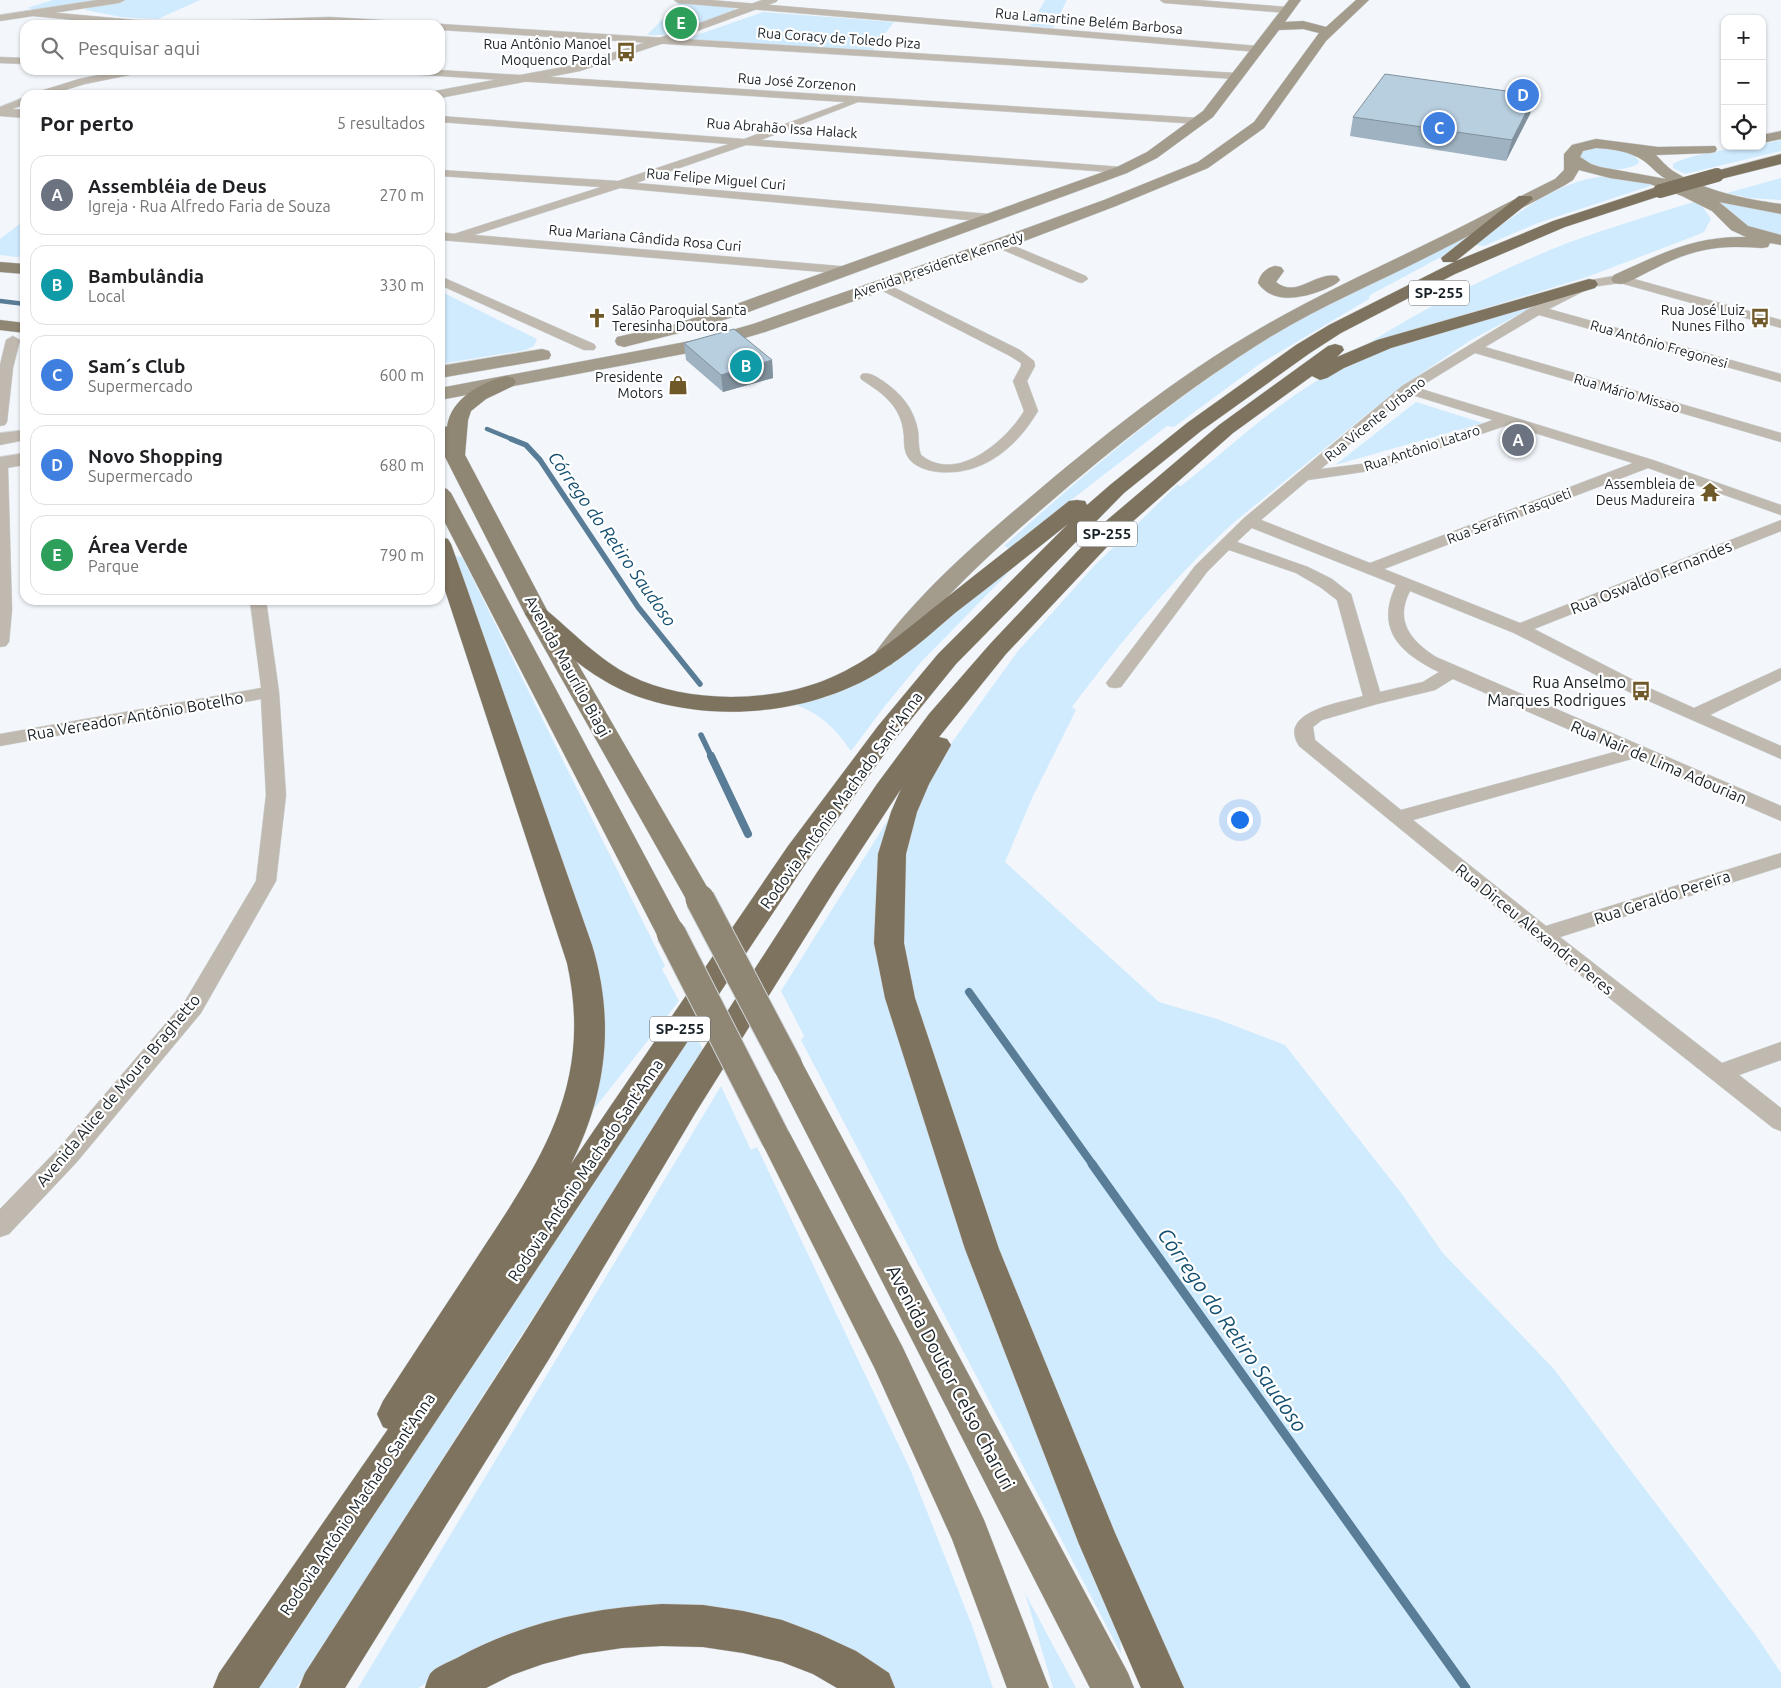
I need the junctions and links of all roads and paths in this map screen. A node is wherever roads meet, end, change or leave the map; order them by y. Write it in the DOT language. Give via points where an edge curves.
graph roads {
  1 [pos="119,0"];
  2 [pos="678,0"];
  3 [pos="774,0"];
  4 [pos="1164,0"];
  5 [pos="1363,0"];
  6 [pos="1291,5"];
  7 [pos="754,7"];
  8 [pos="785,9"];
  9 [pos="36,14"];
  10 [pos="0,18"];
  11 [pos="108,20"];
  12 [pos="1277,26"];
  13 [pos="445,27"];
  14 [pos="1327,31"];
  15 [pos="663,40"];
  16 [pos="1258,49"];
  17 [pos="0,60"];
  18 [pos="20,61"];
  19 [pos="576,68"];
  20 [pos="445,73"];
  21 [pos="113,75"];
  22 [pos="1236,76"];
  23 [pos="522,78"];
  24 [pos="581,81"];
  25 [pos="54,90"];
  26 [pos="445,93"];
  27 [pos="860,100"];
  28 [pos="20,102"];
  29 [pos="0,112"];
  30 [pos="20,114"];
  31 [pos="1208,118"];
  32 [pos="445,119"];
  33 [pos="1234,123"];
  34 [pos="1259,125"];
  35 [pos="783,129"];
  36 [pos="1781,135"];
  37 [pos="1766,138"];
  38 [pos="750,141"];
  39 [pos="794,144"];
  40 [pos="1718,147"];
  41 [pos="1629,148"];
  42 [pos="1572,158"];
  43 [pos="1781,159"];
  44 [pos="1658,166"];
  45 [pos="1122,170"];
  46 [pos="1781,170"];
  47 [pos="445,173"];
  48 [pos="1723,180"];
  49 [pos="1159,184"];
  50 [pos="621,186"];
  51 [pos="1667,195"];
  52 [pos="1525,199"];
  53 [pos="1781,209"];
  54 [pos="989,218"];
  55 [pos="445,236"];
  56 [pos="456,237"];
  57 [pos="1781,240"];
  58 [pos="1000,244"];
  59 [pos="1781,245"];
  60 [pos="1430,249"];
  61 [pos="0,267"];
  62 [pos="20,269"];
  63 [pos="847,270"];
  64 [pos="1275,271"];
  65 [pos="1082,279"];
  66 [pos="1620,279"];
  67 [pos="445,282"];
  68 [pos="1588,284"];
  69 [pos="881,286"];
  70 [pos="770,300"];
  71 [pos="1537,310"];
  72 [pos="795,316"];
  73 [pos="1781,324"];
  74 [pos="0,325"];
  75 [pos="1335,329"];
  76 [pos="18,334"];
  77 [pos="589,347"];
  78 [pos="1472,348"];
  79 [pos="20,361"];
  80 [pos="6,368"];
  81 [pos="445,371"];
  82 [pos="867,378"];
  83 [pos="1781,378"];
  84 [pos="506,382"];
  85 [pos="1407,390"];
  86 [pos="445,393"];
  87 [pos="1508,420"];
  88 [pos="0,422"];
  89 [pos="1194,427"];
  90 [pos="1226,429"];
  91 [pos="20,436"];
  92 [pos="1781,438"];
  93 [pos="0,439"];
  94 [pos="445,439"];
  95 [pos="456,455"];
  96 [pos="20,460"];
  97 [pos="1648,462"];
  98 [pos="0,465"];
  99 [pos="1304,476"];
  100 [pos="445,503"];
  101 [pos="1781,510"];
  102 [pos="1250,521"];
  103 [pos="1781,525"];
  104 [pos="1226,544"];
  105 [pos="445,558"];
  106 [pos="1370,569"];
  107 [pos="1405,584"];
  108 [pos="259,605"];
  109 [pos="538,614"];
  110 [pos="1520,629"];
  111 [pos="0,642"];
  112 [pos="998,649"];
  113 [pos="882,660"];
  114 [pos="1452,672"];
  115 [pos="1781,674"];
  116 [pos="1115,683"];
  117 [pos="270,692"];
  118 [pos="1373,699"];
  119 [pos="1694,715"];
  120 [pos="0,740"];
  121 [pos="1636,752"];
  122 [pos="1781,753"];
  123 [pos="1781,814"];
  124 [pos="1396,818"];
  125 [pos="1781,860"];
  126 [pos="1543,935"];
  127 [pos="1781,1051"];
  128 [pos="788,1066"];
  129 [pos="1719,1073"];
  130 [pos="1781,1121"];
  131 [pos="0,1226"];
  132 [pos="233,1688"];
  133 [pos="320,1688"];
  134 [pos="446,1688"];
  135 [pos="874,1688"];
  136 [pos="1028,1688"];
  137 [pos="1113,1688"];
  138 [pos="1163,1688"];
  1 -- 9 [label="street"];
  2 -- 7 [label="street, Rua Lamartine Belém Barbosa"];
  3 -- 7 [label="street"];
  3 -- 8 [label="street"];
  4 -- 6 [label="street"];
  5 -- 14 [label="main road, Avenida Presidente Kennedy"];
  6 -- 12 [label="main road, Avenida Presidente Kennedy"];
  7 -- 8 [label="street, Rua Lamartine Belém Barbosa"];
  7 -- 15 [label="street"];
  8 -- 16 [label="street, Rua Lamartine Belém Barbosa"];
  9 -- 10 [label="street"];
  9 -- 11 [label="street"];
  12 -- 14 [label="main road" via="1303,25"];
  12 -- 16 [label="main road, Avenida Presidente Kennedy"];
  13 -- 15 [label="street, Rua Coracy de Toledo Piza"];
  14 -- 34 [label="main road, Avenida Presidente Kennedy"];
  15 -- 19 [label="street"];
  15 -- 22 [label="street, Rua Coracy de Toledo Piza"];
  16 -- 22 [label="main road, Avenida Presidente Kennedy"];
  17 -- 18 [label="street"];
  19 -- 23 [label="street"];
  19 -- 24 [label="street" via="573,75"];
  20 -- 23 [label="street, Rua José Zorzenon"];
  21 -- 25 [label="street"];
  22 -- 31 [label="main road, Avenida Presidente Kennedy"];
  23 -- 24 [label="street, Rua José Zorzenon"];
  23 -- 26 [label="street"];
  24 -- 27 [label="street, Rua José Zorzenon"];
  27 -- 31 [label="street, Rua José Zorzenon"];
  27 -- 35 [label="street"];
  28 -- 29 [label="street"];
  29 -- 30 [label="street"];
  31 -- 45 [label="main road, Avenida Presidente Kennedy" via="1152,155"];
  32 -- 38 [label="street, Rua Abrahão Issa Halack"];
  33 -- 34 [label="main road"];
  34 -- 49 [label="main road, Avenida Presidente Kennedy" via="1203,165"];
  35 -- 38 [label="street"];
  35 -- 39 [label="street" via="787,139"];
  36 -- 37 [label="main road"];
  38 -- 39 [label="street, Rua Abrahão Issa Halack"];
  38 -- 50 [label="street"];
  39 -- 45 [label="street, Rua Abrahão Issa Halack"];
  40 -- 41 [label="main road" via="1658,151"];
  40 -- 44 [label="main road" via="1665,157"];
  41 -- 42 [label="main road" via="1611,144 1589,145 1575,149"];
  41 -- 44 [label="main road" via="1649,157"];
  42 -- 52 [label="main road" via="1574,166 1568,177"];
  42 -- 57 [label="main road" via="1588,168 1662,183 1718,207 1737,227"];
  43 -- 48 [label="highway, Rodovia Antônio Machado Sant'Anna / SP-255"];
  44 -- 53 [label="main road" via="1671,176 1721,197"];
  45 -- 49 [label="main road"];
  45 -- 54 [label="main road, Avenida Presidente Kennedy"];
  46 -- 48 [label="highway, Rodovia Antônio Machado Sant'Anna / SP-255"];
  47 -- 50 [label="street, Rua Felipe Miguel Curi"];
  48 -- 51 [label="highway, Rodovia Antônio Machado Sant'Anna / SP-255"];
  49 -- 58 [label="main road, Avenida Presidente Kennedy"];
  50 -- 54 [label="street, Rua Felipe Miguel Curi"];
  50 -- 56 [label="street"];
  51 -- 75 [label="highway, Rodovia Antônio Machado Sant'Anna / SP-255" via="1559,224 1473,259"];
  51 -- 90 [label="highway, Rodovia Antônio Machado Sant'Anna / SP-255" via="1624,215 1539,246 1358,336"];
  52 -- 60 [label="main road"];
  52 -- 75 [label="highway" via="1451,257"];
  54 -- 63 [label="main road, Avenida Presidente Kennedy"];
  55 -- 56 [label="street, Rua Mariana Cândida Rosa Curi"];
  56 -- 63 [label="street, Rua Mariana Cândida Rosa Curi"];
  58 -- 65 [label="street"];
  58 -- 69 [label="main road, Avenida Presidente Kennedy"];
  59 -- 66 [label="main road" via="1756,242 1709,244 1683,250"];
  60 -- 64 [label="main road" via="1385,257 1299,292 1281,291 1270,286 1267,282"];
  60 -- 113 [label="main road" via="1306,309 1186,384 1067,477 986,546 905,628"];
  61 -- 62 [label="main road"];
  63 -- 69 [label="main road"];
  63 -- 70 [label="main road, Avenida Presidente Kennedy"];
  66 -- 68 [label="street, Rua Vicente Urbano"];
  66 -- 73 [label="street"];
  67 -- 77 [label="street"];
  68 -- 71 [label="street, Rua Vicente Urbano"];
  68 -- 90 [label="highway" via="1362,353 1337,364"];
  69 -- 72 [label="main road, Avenida Presidente Kennedy"];
  69 -- 82 [label="street" via="1015,352 1027,361 1028,366 1020,381 1031,411 1023,427 997,450 969,465 946,469 921,462 914,455 909,417 887,389"];
  70 -- 72 [label="main road" via="792,305"];
  70 -- 77 [label="main road, Avenida Presidente Kennedy" via="644,337"];
  71 -- 78 [label="street, Rua Vicente Urbano"];
  71 -- 83 [label="street, Rua Antônio Fregonesi"];
  72 -- 84 [label="main road, Avenida Presidente Kennedy" via="704,344"];
  74 -- 76 [label="main road"];
  75 -- 89 [label="highway, Rodovia Antônio Machado Sant'Anna / SP-255"];
  76 -- 80 [label="street"];
  77 -- 81 [label="main road, Avenida Presidente Kennedy"];
  78 -- 85 [label="street, Rua Vicente Urbano"];
  78 -- 92 [label="street, Rua Mário Missao"];
  79 -- 80 [label="street"];
  80 -- 88 [label="street"];
  84 -- 86 [label="main road, Avenida Presidente Kennedy"];
  84 -- 95 [label="main road" via="480,394 463,410 458,424"];
  85 -- 87 [label="street"];
  85 -- 99 [label="street, Rua Vicente Urbano"];
  87 -- 97 [label="street"];
  87 -- 99 [label="street, Rua Antônio Lataro" via="1371,467"];
  89 -- 113 [label="highway" via="1135,462"];
  89 -- 132 [label="highway, Rodovia Antônio Machado Sant'Anna / SP-255" via="1117,489 1080,524 947,659 887,732 798,854"];
  90 -- 112 [label="highway, Rodovia Antônio Machado Sant'Anna / SP-255" via="1114,526"];
  91 -- 93 [label="street"];
  94 -- 95 [label="main road, Avenida Maurílio Biagi"];
  95 -- 109 [label="main road, Avenida Maurílio Biagi"];
  96 -- 98 [label="street"];
  97 -- 101 [label="street"];
  97 -- 106 [label="street, Rua Serafim Tasqueti"];
  98 -- 111 [label="street" via="4,610"];
  99 -- 102 [label="street, Rua Vicente Urbano"];
  100 -- 136 [label="main road, Avenida Maurílio Biagi, bridge" via="889,1358 970,1534"];
  102 -- 104 [label="street, Rua Vicente Urbano"];
  102 -- 106 [label="street"];
  103 -- 110 [label="street, Rua Oswaldo Fernandes"];
  104 -- 116 [label="street, Rua Vicente Urbano" via="1201,569"];
  104 -- 118 [label="street" via="1302,570 1345,598"];
  105 -- 132 [label="highway" via="584,970 590,1000 584,1083 568,1138 538,1192 380,1439"];
  106 -- 107 [label="street"];
  107 -- 110 [label="street"];
  107 -- 114 [label="street, Rua Nair de Lima Adourian" via="1397,602 1397,624 1405,642 1425,659"];
  108 -- 117 [label="street, Avenida Alice de Moura Braghetto"];
  109 -- 113 [label="highway" via="598,667 623,682 673,699 731,703 794,696 825,689"];
  109 -- 128 [label="main road, Avenida Maurílio Biagi, bridge" via="700,900"];
  110 -- 119 [label="street"];
  112 -- 133 [label="highway, Rodovia Antônio Machado Sant'Anna / SP-255" via="932,728 886,790 826,881"];
  112 -- 138 [label="highway" via="931,754 897,834 892,854 889,908 893,970 982,1250 1099,1544"];
  114 -- 118 [label="street" via="1429,686"];
  114 -- 121 [label="street, Rua Nair de Lima Adourian"];
  115 -- 119 [label="street"];
  117 -- 120 [label="street, Rua Vereador Antônio Botelho"];
  117 -- 131 [label="street, Avenida Alice de Moura Braghetto" via="276,795 266,881 193,1007 67,1156"];
  118 -- 124 [label="street, Rua Dirceu Alexandre Peres" via="1316,716 1304,725 1306,742"];
  119 -- 122 [label="street"];
  121 -- 123 [label="street, Rua Nair de Lima Adourian"];
  121 -- 124 [label="street"];
  124 -- 126 [label="street, Rua Dirceu Alexandre Peres"];
  125 -- 126 [label="street, Rua Geraldo Pereira"];
  126 -- 129 [label="street, Rua Dirceu Alexandre Peres"];
  127 -- 129 [label="street"];
  128 -- 137 [label="main road, Avenida Doutor Celso Charuri"];
  129 -- 130 [label="street, Rua Dirceu Alexandre Peres"];
  134 -- 135 [label="highway" via="506,1656 547,1641 612,1629 659,1625 729,1629 768,1638 820,1655"];
}
